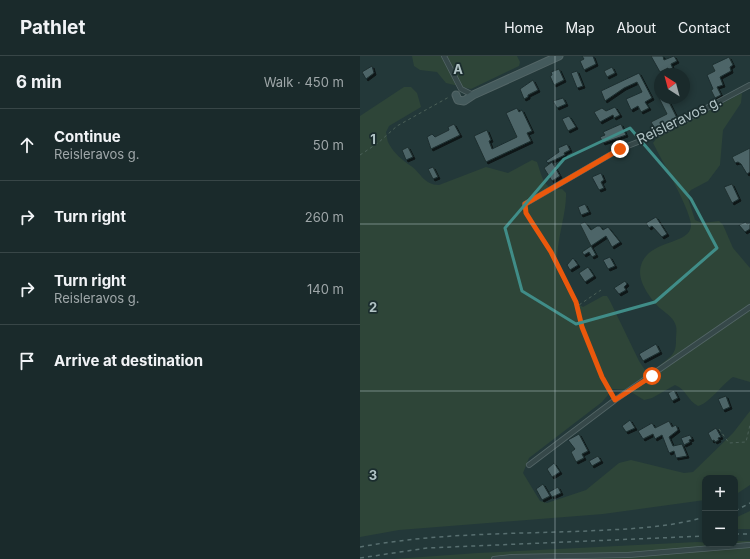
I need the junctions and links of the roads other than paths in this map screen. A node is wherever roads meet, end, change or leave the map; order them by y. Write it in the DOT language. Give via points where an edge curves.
graph roads {
  1 [pos="444,56"];
  2 [pos="559,56"];
  3 [pos="750,85"];
  4 [pos="458,92"];
  5 [pos="473,95"];
  6 [pos="525,204"];
  7 [pos="750,307"];
  8 [pos="529,465"];
  9 [pos="750,545"];
  10 [pos="494,559"];
  1 -- 4 [label="street"];
  2 -- 5 [label="main road"];
  3 -- 6 [label="street, Reisleravos g." via="658,134 620,149"];
  4 -- 5 [label="street"];
  4 -- 5 [label="main road" via="456,98 461,101"];
  7 -- 8 [label="street" via="615,400"];
  9 -- 10 [label="street" via="628,555"];
}
